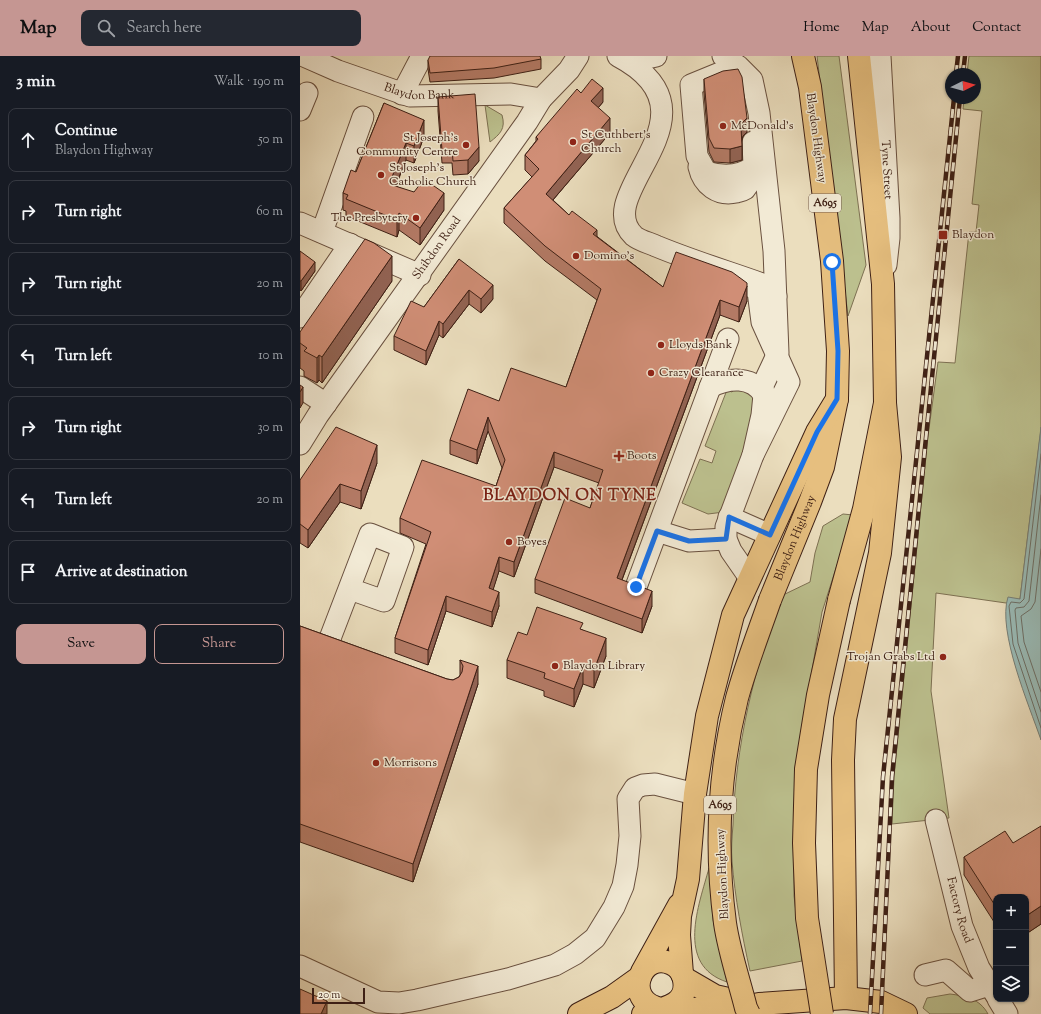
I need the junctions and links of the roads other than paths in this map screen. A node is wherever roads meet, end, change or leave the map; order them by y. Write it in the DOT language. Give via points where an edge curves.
graph roads {
  1 [pos="304,56"];
  2 [pos="422,56"];
  3 [pos="578,56"];
  4 [pos="656,56"];
  5 [pos="803,56"];
  6 [pos="859,56"];
  7 [pos="880,56"];
  8 [pos="623,59"];
  9 [pos="342,63"];
  10 [pos="737,67"];
  11 [pos="402,94"];
  12 [pos="541,99"];
  13 [pos="363,117"];
  14 [pos="300,223"];
  15 [pos="322,232"];
  16 [pos="350,244"];
  17 [pos="724,270"];
  18 [pos="420,275"];
  19 [pos="883,284"];
  20 [pos="776,296"];
  21 [pos="300,317"];
  22 [pos="728,340"];
  23 [pos="778,353"];
  24 [pos="300,387"];
  25 [pos="710,387"];
  26 [pos="764,395"];
  27 [pos="837,399"];
  28 [pos="885,403"];
  29 [pos="326,404"];
  30 [pos="300,444"];
  31 [pos="753,455"];
  32 [pos="729,517"];
  33 [pos="657,531"];
  34 [pos="770,535"];
  35 [pos="726,539"];
  36 [pos="749,577"];
  37 [pos="636,587"];
  38 [pos="350,589"];
  39 [pos="307,634"];
  40 [pos="695,794"];
  41 [pos="936,820"];
  42 [pos="682,899"];
  43 [pos="300,966"];
  44 [pos="641,974"];
  45 [pos="925,975"];
  46 [pos="683,976"];
  47 [pos="993,991"];
  48 [pos="993,993"];
  49 [pos="846,998"];
  50 [pos="1000,1002"];
  51 [pos="754,1009"];
  52 [pos="657,1010"];
  53 [pos="580,1014"];
  54 [pos="822,1014"];
  55 [pos="906,1014"];
  56 [pos="1007,1014"];
  1 -- 9 [label="street, Blaydon Bank"];
  2 -- 11 [label="street"];
  3 -- 12 [label="street, Shibdon Road" via="569,70"];
  4 -- 8 [label="street"];
  5 -- 27 [label="main road, Blaydon Highway / A695" via="810,88 832,262 838,351"];
  6 -- 19 [label="main road"];
  7 -- 19 [label="street, Tyne Street" via="889,218"];
  8 -- 17 [label="street" via="658,91 663,110 657,134 626,201 625,221 629,230 636,237"];
  9 -- 11 [label="street, Blaydon Bank"];
  10 -- 10 [label="street" via="750,98 754,166 745,173 714,175 706,172 697,156 691,85"];
  10 -- 20 [label="street" via="760,113"];
  11 -- 12 [label="street, Blaydon Bank" via="511,94"];
  12 -- 18 [label="street, Shibdon Road"];
  13 -- 15 [label="street"];
  14 -- 15 [label="street"];
  15 -- 16 [label="street"];
  16 -- 18 [label="street"];
  16 -- 21 [label="street"];
  17 -- 20 [label="street" via="765,285 772,289"];
  17 -- 23 [label="street" via="758,292 762,322"];
  18 -- 29 [label="street, Shibdon Road"];
  19 -- 28 [label="main road"];
  20 -- 23 [label="street"];
  22 -- 25 [label="street"];
  23 -- 26 [label="street" via="763,385"];
  23 -- 31 [label="street" via="790,382"];
  24 -- 29 [label="street"];
  25 -- 26 [label="street" via="722,381 740,380 752,384"];
  25 -- 33 [label="street"];
  26 -- 31 [label="street"];
  27 -- 34 [label="main road" via="817,432"];
  27 -- 51 [label="main road, Blaydon Highway / A695, bridge" via="822,467 770,600 738,697 726,753 720,810 720,867 725,924 746,1008"];
  28 -- 49 [label="main road" via="890,457 880,553 844,719 842,760"];
  28 -- 54 [label="main road, bridge" via="864,509 839,600 818,695 806,769 804,843 807,918"];
  29 -- 30 [label="street, Shibdon Road"];
  31 -- 32 [label="street"];
  32 -- 34 [label="street"];
  32 -- 35 [label="street"];
  33 -- 35 [label="street" via="689,541"];
  33 -- 37 [label="street"];
  34 -- 36 [label="main road"];
  35 -- 36 [label="street"];
  36 -- 40 [label="main road" via="733,615 707,716"];
  38 -- 39 [label="street" via="338,645"];
  40 -- 42 [label="main road" via="688,879"];
  40 -- 43 [label="street" via="654,784 643,784 635,788 628,799 630,836 627,865 623,886 614,907 595,938 575,954 555,965 512,978 399,1002 378,1002"];
  41 -- 47 [label="street, Factory Road" via="962,926 979,968"];
  42 -- 44 [label="main road"];
  42 -- 46 [label="main road" via="679,935"];
  44 -- 46 [label="main road" via="648,966 663,961 678,967"];
  44 -- 52 [label="main road" via="638,984 642,998"];
  44 -- 53 [label="main road" via="612,996"];
  45 -- 48 [label="street" via="946,970 970,991"];
  46 -- 51 [label="main road" via="715,996"];
  46 -- 52 [label="main road" via="684,993 680,1000"];
  49 -- 51 [label="main road"];
  49 -- 55 [label="main road" via="881,1002"];
  50 -- 56 [label="street, Factory Road"];
  51 -- 52 [label="main road"];
}
